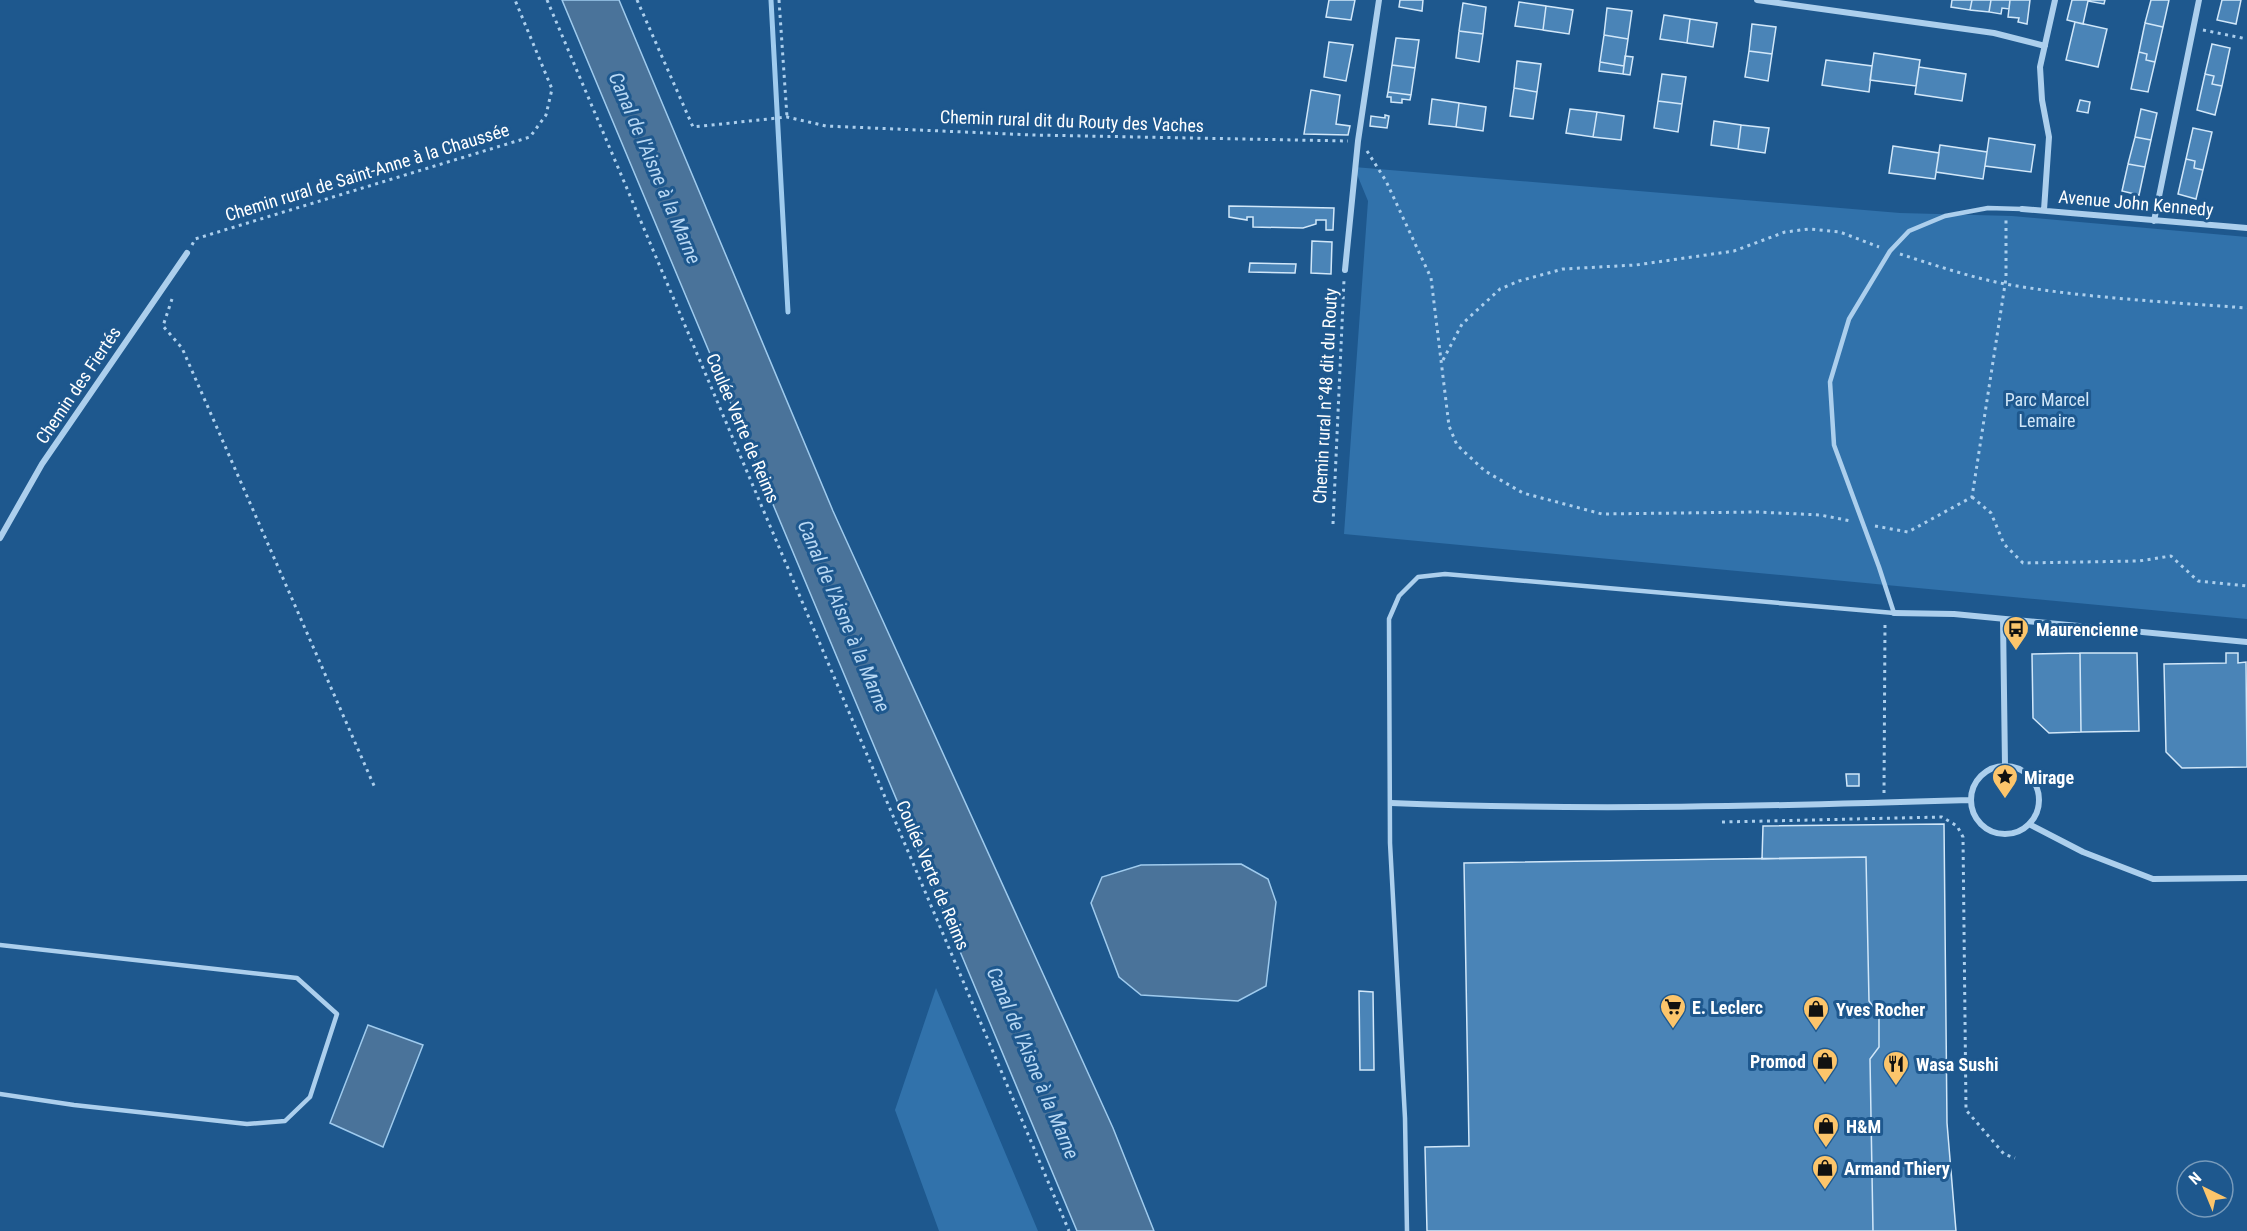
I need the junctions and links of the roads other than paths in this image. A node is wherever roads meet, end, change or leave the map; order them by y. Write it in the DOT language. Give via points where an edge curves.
graph roads {
  1 [pos="1379,0"];
  2 [pos="1757,0"];
  3 [pos="2055,0"];
  4 [pos="2199,0"];
  5 [pos="2045,46"];
  6 [pos="2022,209"];
  7 [pos="2044,210"];
  8 [pos="2154,220"];
  9 [pos="2247,228"];
  10 [pos="187,253"];
  11 [pos="1345,270"];
  12 [pos="0,538"];
  13 [pos="1894,613"];
  14 [pos="2004,619"];
  15 [pos="2247,642"];
  16 [pos="2005,766"];
  17 [pos="1970,800"];
  18 [pos="1391,803"];
  19 [pos="2030,824"];
  20 [pos="2247,878"];
  21 [pos="0,945"];
  22 [pos="0,1095"];
  23 [pos="1407,1231"];
  1 -- 11 [label="street" via="1358,141"];
  2 -- 5 [label="street" via="1994,33"];
  3 -- 5 [label="street"];
  4 -- 8 [label="street"];
  5 -- 7 [label="street" via="2040,67 2049,137"];
  6 -- 7 [label="street, Avenue John Kennedy"];
  6 -- 13 [label="lane" via="1988,208 1945,216 1909,231 1890,251 1849,319 1830,382 1834,445"];
  7 -- 8 [label="street, Avenue John Kennedy"];
  8 -- 9 [label="street, Avenue John Kennedy"];
  10 -- 12 [label="street, Chemin des Fiertés" via="42,464"];
  13 -- 14 [label="street"];
  13 -- 18 [label="lane" via="1445,574 1418,577 1399,596 1389,619"];
  14 -- 15 [label="street"];
  14 -- 16 [label="street"];
  16 -- 17 [label="street" via="1985,772 1977,780"];
  16 -- 19 [label="street" via="2016,767 2034,781 2039,803"];
  17 -- 18 [label="street" via="1680,806"];
  17 -- 19 [label="street" via="1977,820 1995,833 2014,833"];
  18 -- 23 [label="lane"];
  19 -- 20 [label="street" via="2083,852 2153,879"];
  21 -- 22 [label="lane" via="297,978 337,1014 310,1097 285,1121 247,1124"];
}
